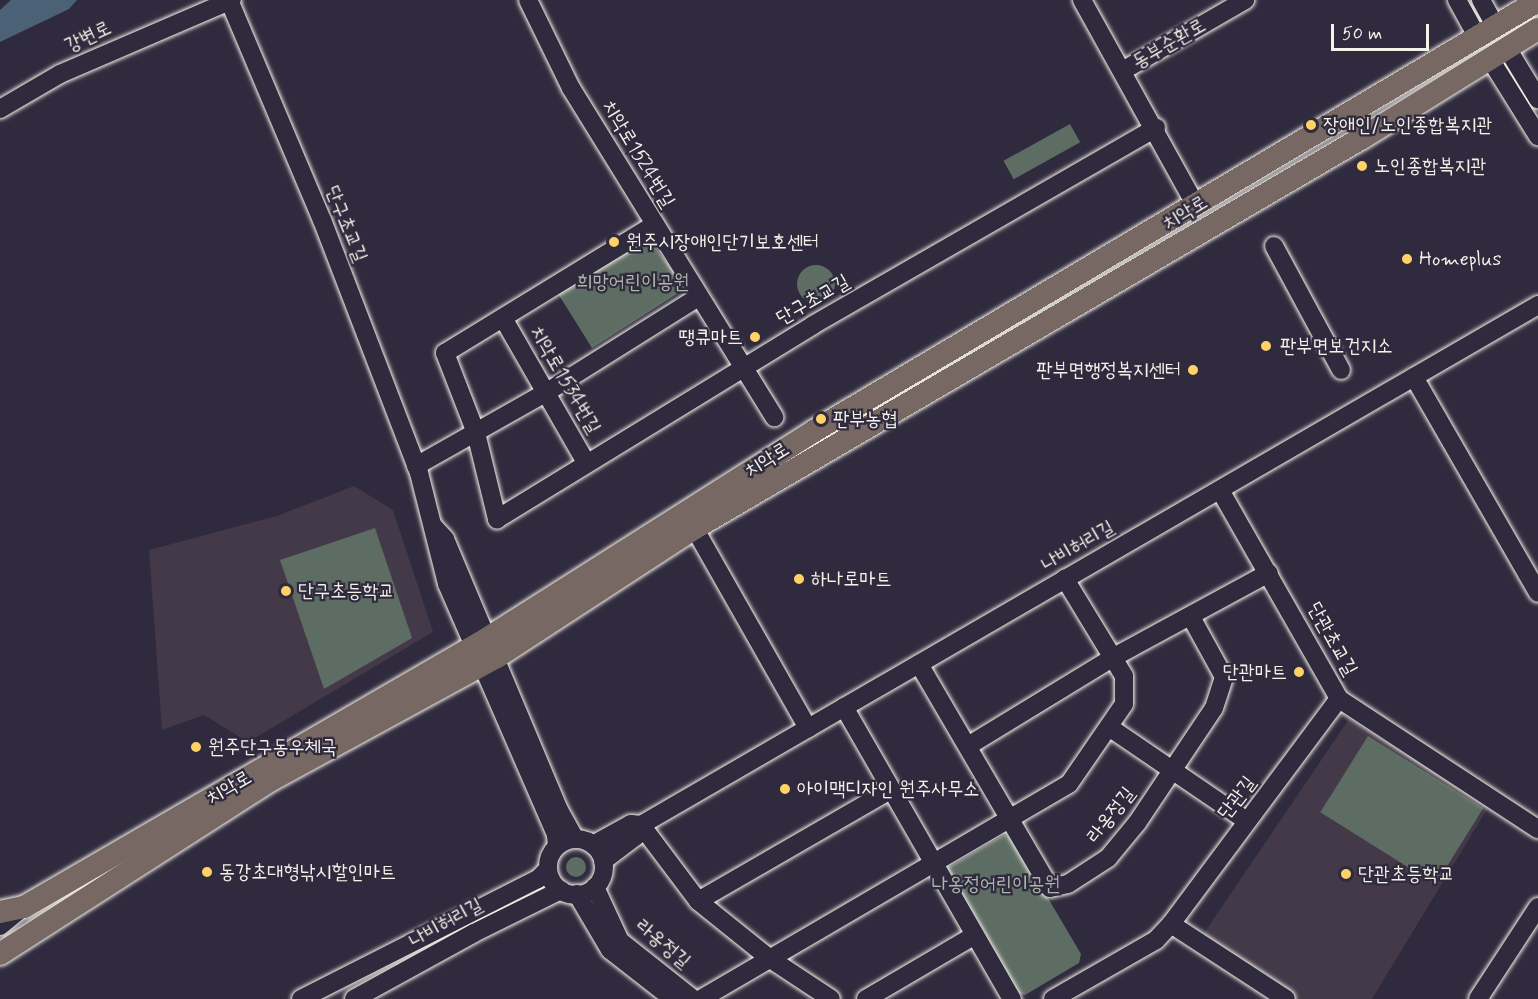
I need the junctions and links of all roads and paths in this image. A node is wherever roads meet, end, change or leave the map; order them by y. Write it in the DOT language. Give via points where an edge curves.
graph roads {
  1 [pos="230,0"];
  2 [pos="528,0"];
  3 [pos="1082,0"];
  4 [pos="1245,0"];
  5 [pos="1457,0"];
  6 [pos="1481,0"];
  7 [pos="1538,1"];
  8 [pos="1538,29"];
  9 [pos="1487,33"];
  10 [pos="1498,53"];
  11 [pos="1124,70"];
  12 [pos="1538,99"];
  13 [pos="0,109"];
  14 [pos="1156,128"];
  15 [pos="1538,136"];
  16 [pos="1196,206"];
  17 [pos="654,225"];
  18 [pos="1274,246"];
  19 [pos="697,298"];
  20 [pos="1538,305"];
  21 [pos="503,318"];
  22 [pos="743,368"];
  23 [pos="1341,370"];
  24 [pos="1414,377"];
  25 [pos="547,392"];
  26 [pos="774,417"];
  27 [pos="476,433"];
  28 [pos="587,464"];
  29 [pos="416,466"];
  30 [pos="1220,490"];
  31 [pos="690,519"];
  32 [pos="1269,573"];
  33 [pos="1065,579"];
  34 [pos="1538,593"];
  35 [pos="1191,617"];
  36 [pos="484,652"];
  37 [pos="1114,657"];
  38 [pos="919,664"];
  39 [pos="1339,699"];
  40 [pos="844,707"];
  41 [pos="1109,727"];
  42 [pos="808,728"];
  43 [pos="968,746"];
  44 [pos="1172,770"];
  45 [pos="890,790"];
  46 [pos="1008,819"];
  47 [pos="1247,821"];
  48 [pos="641,825"];
  49 [pos="1538,829"];
  50 [pos="575,839"];
  51 [pos="593,844"];
  52 [pos="557,846"];
  53 [pos="603,861"];
  54 [pos="932,864"];
  55 [pos="548,869"];
  56 [pos="595,887"];
  57 [pos="569,892"];
  58 [pos="698,901"];
  59 [pos="24,907"];
  60 [pos="1538,907"];
  61 [pos="0,912"];
  62 [pos="1171,924"];
  63 [pos="0,926"];
  64 [pos="975,935"];
  65 [pos="0,954"];
  66 [pos="770,958"];
  67 [pos="301,999"];
  68 [pos="354,999"];
  69 [pos="673,999"];
  70 [pos="693,999"];
  71 [pos="701,999"];
  72 [pos="831,999"];
  73 [pos="866,999"];
  74 [pos="1012,999"];
  75 [pos="1053,999"];
  76 [pos="1286,999"];
  77 [pos="1478,999"];
  1 -- 13 [label="street, 강변로" via="60,74"];
  1 -- 29 [label="street, 단구초교길" via="322,220"];
  2 -- 17 [label="street, 치악로1524번길" via="571,88"];
  3 -- 11 [label="street"];
  4 -- 11 [label="street, 동부순환로"];
  5 -- 9 [label="street"];
  6 -- 9 [label="street"];
  7 -- 9 [label="main road, 치악로"];
  8 -- 10 [label="main road, 치악로"];
  9 -- 10 [label="main road"];
  9 -- 16 [label="main road, 치악로"];
  10 -- 12 [label="street"];
  10 -- 15 [label="street"];
  10 -- 31 [label="main road, 치악로"];
  11 -- 14 [label="street"];
  14 -- 16 [label="street"];
  14 -- 22 [label="street, 단구초교길"];
  16 -- 31 [label="main road, 치악로"];
  17 -- 19 [label="street, 치악로1524번길"];
  17 -- 21 [label="street"];
  18 -- 23 [label="street"];
  19 -- 22 [label="street, 치악로1524번길"];
  19 -- 25 [label="street"];
  20 -- 24 [label="street, 나비허리길"];
  21 -- 25 [label="street, 치악로1534번길"];
  21 -- 27 [label="street" via="446,352"];
  22 -- 26 [label="street, 치악로1524번길"];
  22 -- 28 [label="street, 단구초교길"];
  24 -- 30 [label="street, 나비허리길"];
  24 -- 34 [label="street"];
  25 -- 27 [label="street"];
  25 -- 28 [label="street, 치악로1534번길"];
  27 -- 28 [label="street, 단구초교길" via="497,519"];
  27 -- 29 [label="street"];
  29 -- 36 [label="street, 단구초교길" via="434,526 434,545"];
  30 -- 32 [label="street, 단관초교길"];
  30 -- 33 [label="street, 나비허리길"];
  31 -- 36 [label="main road, 치악로"];
  31 -- 42 [label="street"];
  32 -- 35 [label="street"];
  32 -- 39 [label="street, 단관초교길"];
  33 -- 37 [label="street"];
  33 -- 38 [label="street, 나비허리길"];
  35 -- 37 [label="street"];
  35 -- 44 [label="street, 라옹정길" via="1224,677 1214,708"];
  36 -- 50 [label="street"];
  36 -- 52 [label="street"];
  36 -- 59 [label="main road, 치악로"];
  36 -- 65 [label="main road, 치악로" via="273,779"];
  37 -- 41 [label="street" via="1124,676 1124,704"];
  37 -- 43 [label="street"];
  38 -- 40 [label="street, 나비허리길"];
  38 -- 43 [label="street, 라옹정길"];
  39 -- 47 [label="street, 단관길"];
  39 -- 49 [label="street, 단관초교길"];
  40 -- 42 [label="street, 나비허리길"];
  40 -- 45 [label="street"];
  41 -- 44 [label="street"];
  41 -- 46 [label="street" via="1069,783"];
  42 -- 48 [label="street, 나비허리길"];
  43 -- 46 [label="street, 라옹정길"];
  44 -- 46 [label="street, 라옹정길" via="1108,858 1068,884 1050,888"];
  44 -- 47 [label="street"];
  45 -- 54 [label="street"];
  45 -- 58 [label="street"];
  46 -- 54 [label="street"];
  47 -- 62 [label="street, 단관길"];
  48 -- 51 [label="street" via="631,824"];
  48 -- 53 [label="street" via="636,837"];
  48 -- 58 [label="street"];
  50 -- 51 [label="street"];
  50 -- 52 [label="street"];
  51 -- 53 [label="street"];
  52 -- 55 [label="street"];
  53 -- 56 [label="street" via="601,880"];
  54 -- 64 [label="street"];
  54 -- 66 [label="street"];
  55 -- 57 [label="street"];
  55 -- 67 [label="street" via="538,879"];
  56 -- 57 [label="street"];
  56 -- 70 [label="street, 라옹정길" via="620,940"];
  57 -- 68 [label="street, 나비허리길" via="474,933"];
  57 -- 69 [label="street, 라옹정길" via="610,950"];
  58 -- 66 [label="street"];
  59 -- 61 [label="main road"];
  59 -- 63 [label="street, 치악로"];
  60 -- 77 [label="street"];
  62 -- 75 [label="street, 단관길" via="1156,940"];
  62 -- 76 [label="street"];
  64 -- 73 [label="street"];
  64 -- 74 [label="street"];
  66 -- 71 [label="street"];
  66 -- 72 [label="street"];
}
